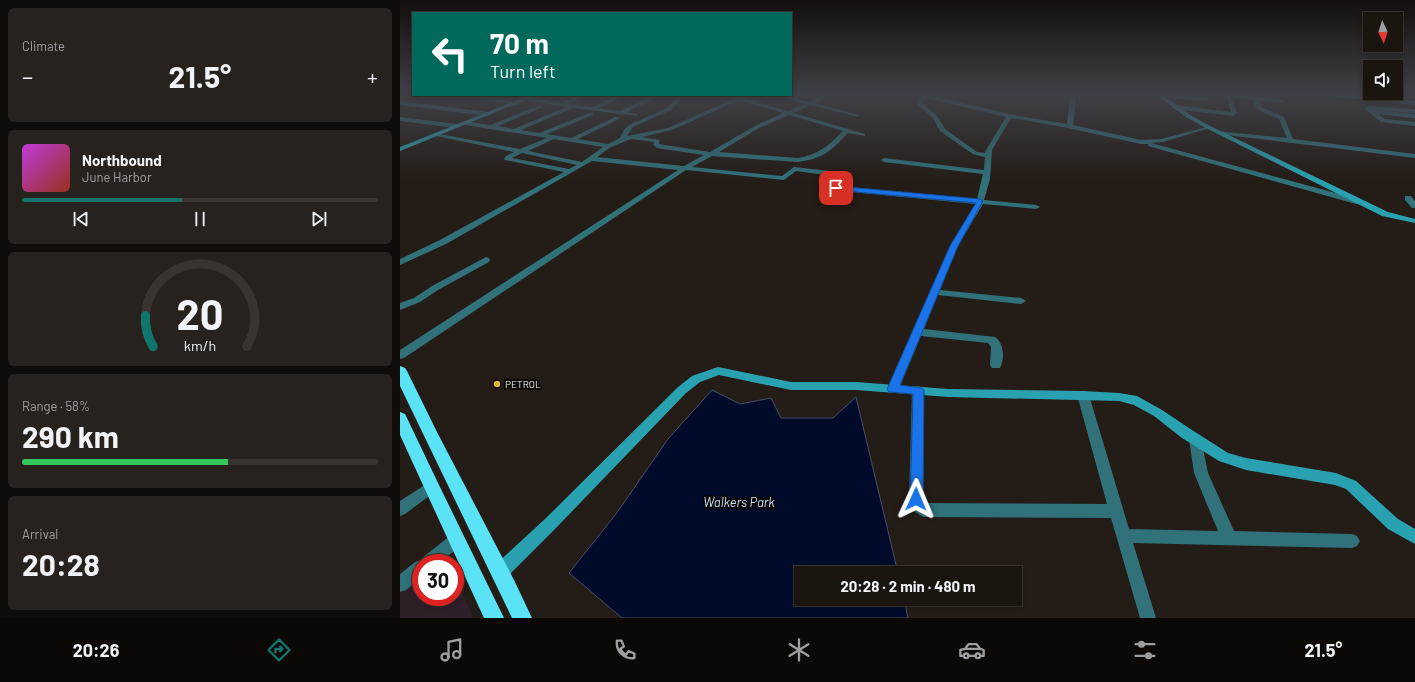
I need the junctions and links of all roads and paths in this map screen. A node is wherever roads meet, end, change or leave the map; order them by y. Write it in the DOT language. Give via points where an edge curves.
graph roads {
  1 [pos="423,122"];
  2 [pos="468,122"];
  3 [pos="503,122"];
  4 [pos="535,122"];
  5 [pos="569,122"];
  6 [pos="610,122"];
  7 [pos="640,122"];
  8 [pos="686,122"];
  9 [pos="769,122"];
  10 [pos="817,122"];
  11 [pos="939,122"];
  12 [pos="1005,122"];
  13 [pos="1044,122"];
  14 [pos="1070,122"];
  15 [pos="1200,122"];
  16 [pos="1283,122"];
  17 [pos="1385,122"];
  18 [pos="465,123"];
  19 [pos="1415,123"];
  20 [pos="457,126"];
  21 [pos="1070,126"];
  22 [pos="490,127"];
  23 [pos="1208,127"];
  24 [pos="847,130"];
  25 [pos="514,131"];
  26 [pos="1218,132"];
  27 [pos="436,134"];
  28 [pos="540,135"];
  29 [pos="863,135"];
  30 [pos="554,138"];
  31 [pos="627,138"];
  32 [pos="572,140"];
  33 [pos="1141,142"];
  34 [pos="1290,142"];
  35 [pos="609,146"];
  36 [pos="401,148"];
  37 [pos="520,151"];
  38 [pos="712,154"];
  39 [pos="988,156"];
  40 [pos="1415,156"];
  41 [pos="592,159"];
  42 [pos="884,160"];
  43 [pos="583,164"];
  44 [pos="685,168"];
  45 [pos="570,171"];
  46 [pos="987,172"];
  47 [pos="1408,198"];
  48 [pos="980,201"];
  49 [pos="1363,203"];
  50 [pos="1415,206"];
  51 [pos="1036,207"];
  52 [pos="1415,221"];
  53 [pos="486,260"];
  54 [pos="400,262"];
  55 [pos="934,292"];
  56 [pos="1021,301"];
  57 [pos="400,307"];
  58 [pos="918,332"];
  59 [pos="400,355"];
  60 [pos="996,365"];
  61 [pos="400,371"];
  62 [pos="893,389"];
  63 [pos="918,390"];
  64 [pos="1083,395"];
  65 [pos="400,418"];
  66 [pos="1195,439"];
  67 [pos="431,487"];
  68 [pos="400,509"];
  69 [pos="1117,511"];
  70 [pos="1124,536"];
  71 [pos="1415,537"];
  72 [pos="1229,538"];
  73 [pos="456,540"];
  74 [pos="1352,541"];
  75 [pos="439,554"];
  76 [pos="501,571"];
  77 [pos="412,575"];
  78 [pos="400,584"];
  79 [pos="494,618"];
  80 [pos="522,618"];
  81 [pos="1148,618"];
  1 -- 20 [label="street"];
  2 -- 18 [label="street"];
  3 -- 22 [label="street"];
  4 -- 25 [label="street"];
  5 -- 28 [label="street"];
  6 -- 32 [label="street"];
  7 -- 31 [label="street" via="627,130"];
  8 -- 31 [label="street" via="670,129"];
  9 -- 38 [label="street"];
  10 -- 24 [label="street"];
  11 -- 39 [label="street" via="942,130 975,153"];
  12 -- 39 [label="street"];
  13 -- 21 [label="street"];
  14 -- 21 [label="street"];
  15 -- 23 [label="street"];
  16 -- 34 [label="street"];
  17 -- 19 [label="street"];
  18 -- 20 [label="street"];
  18 -- 22 [label="street"];
  20 -- 27 [label="street"];
  21 -- 33 [label="street"];
  22 -- 25 [label="street"];
  23 -- 26 [label="street"];
  23 -- 33 [label="street" via="1161,141"];
  24 -- 29 [label="street"];
  24 -- 38 [label="street" via="826,153 809,159 771,160"];
  25 -- 28 [label="street"];
  26 -- 34 [label="street"];
  26 -- 49 [label="street"];
  27 -- 36 [label="street"];
  27 -- 37 [label="street"];
  28 -- 30 [label="street"];
  30 -- 32 [label="street"];
  30 -- 37 [label="street"];
  31 -- 35 [label="street"];
  31 -- 38 [label="street" via="658,141 657,146"];
  32 -- 35 [label="street"];
  33 -- 49 [label="street"];
  34 -- 40 [label="street" via="1348,146"];
  35 -- 41 [label="street"];
  37 -- 43 [label="street"];
  37 -- 45 [label="street" via="507,159"];
  38 -- 44 [label="street"];
  39 -- 46 [label="street"];
  41 -- 43 [label="street"];
  41 -- 44 [label="street"];
  42 -- 46 [label="street"];
  43 -- 45 [label="street"];
  44 -- 48 [label="street" via="784,178 794,169 830,173 823,187"];
  44 -- 59 [label="street"];
  45 -- 54 [label="street" via="443,242"];
  46 -- 48 [label="street"];
  47 -- 50 [label="street"];
  48 -- 51 [label="street"];
  48 -- 55 [label="street" via="954,246"];
  49 -- 52 [label="street" via="1385,214"];
  53 -- 57 [label="street" via="417,300"];
  55 -- 56 [label="street"];
  55 -- 58 [label="street"];
  58 -- 60 [label="street" via="991,340 997,346"];
  58 -- 62 [label="street"];
  61 -- 76 [label="highway" via="449,473"];
  62 -- 63 [label="street"];
  62 -- 76 [label="street" via="791,386 718,371 696,379"];
  63 -- 64 [label="street" via="948,393"];
  63 -- 69 [label="street" via="916,499 918,506 923,510"];
  64 -- 66 [label="street" via="1137,401"];
  64 -- 69 [label="street"];
  65 -- 67 [label="highway"];
  66 -- 71 [label="street" via="1224,457 1246,464 1336,479 1351,485 1393,524"];
  66 -- 72 [label="street" via="1201,473"];
  67 -- 68 [label="street"];
  67 -- 73 [label="highway"];
  69 -- 70 [label="street"];
  70 -- 72 [label="street"];
  70 -- 81 [label="street"];
  72 -- 74 [label="street"];
  73 -- 75 [label="street"];
  73 -- 79 [label="highway"];
  76 -- 80 [label="highway"];
  77 -- 78 [label="street"];
}
